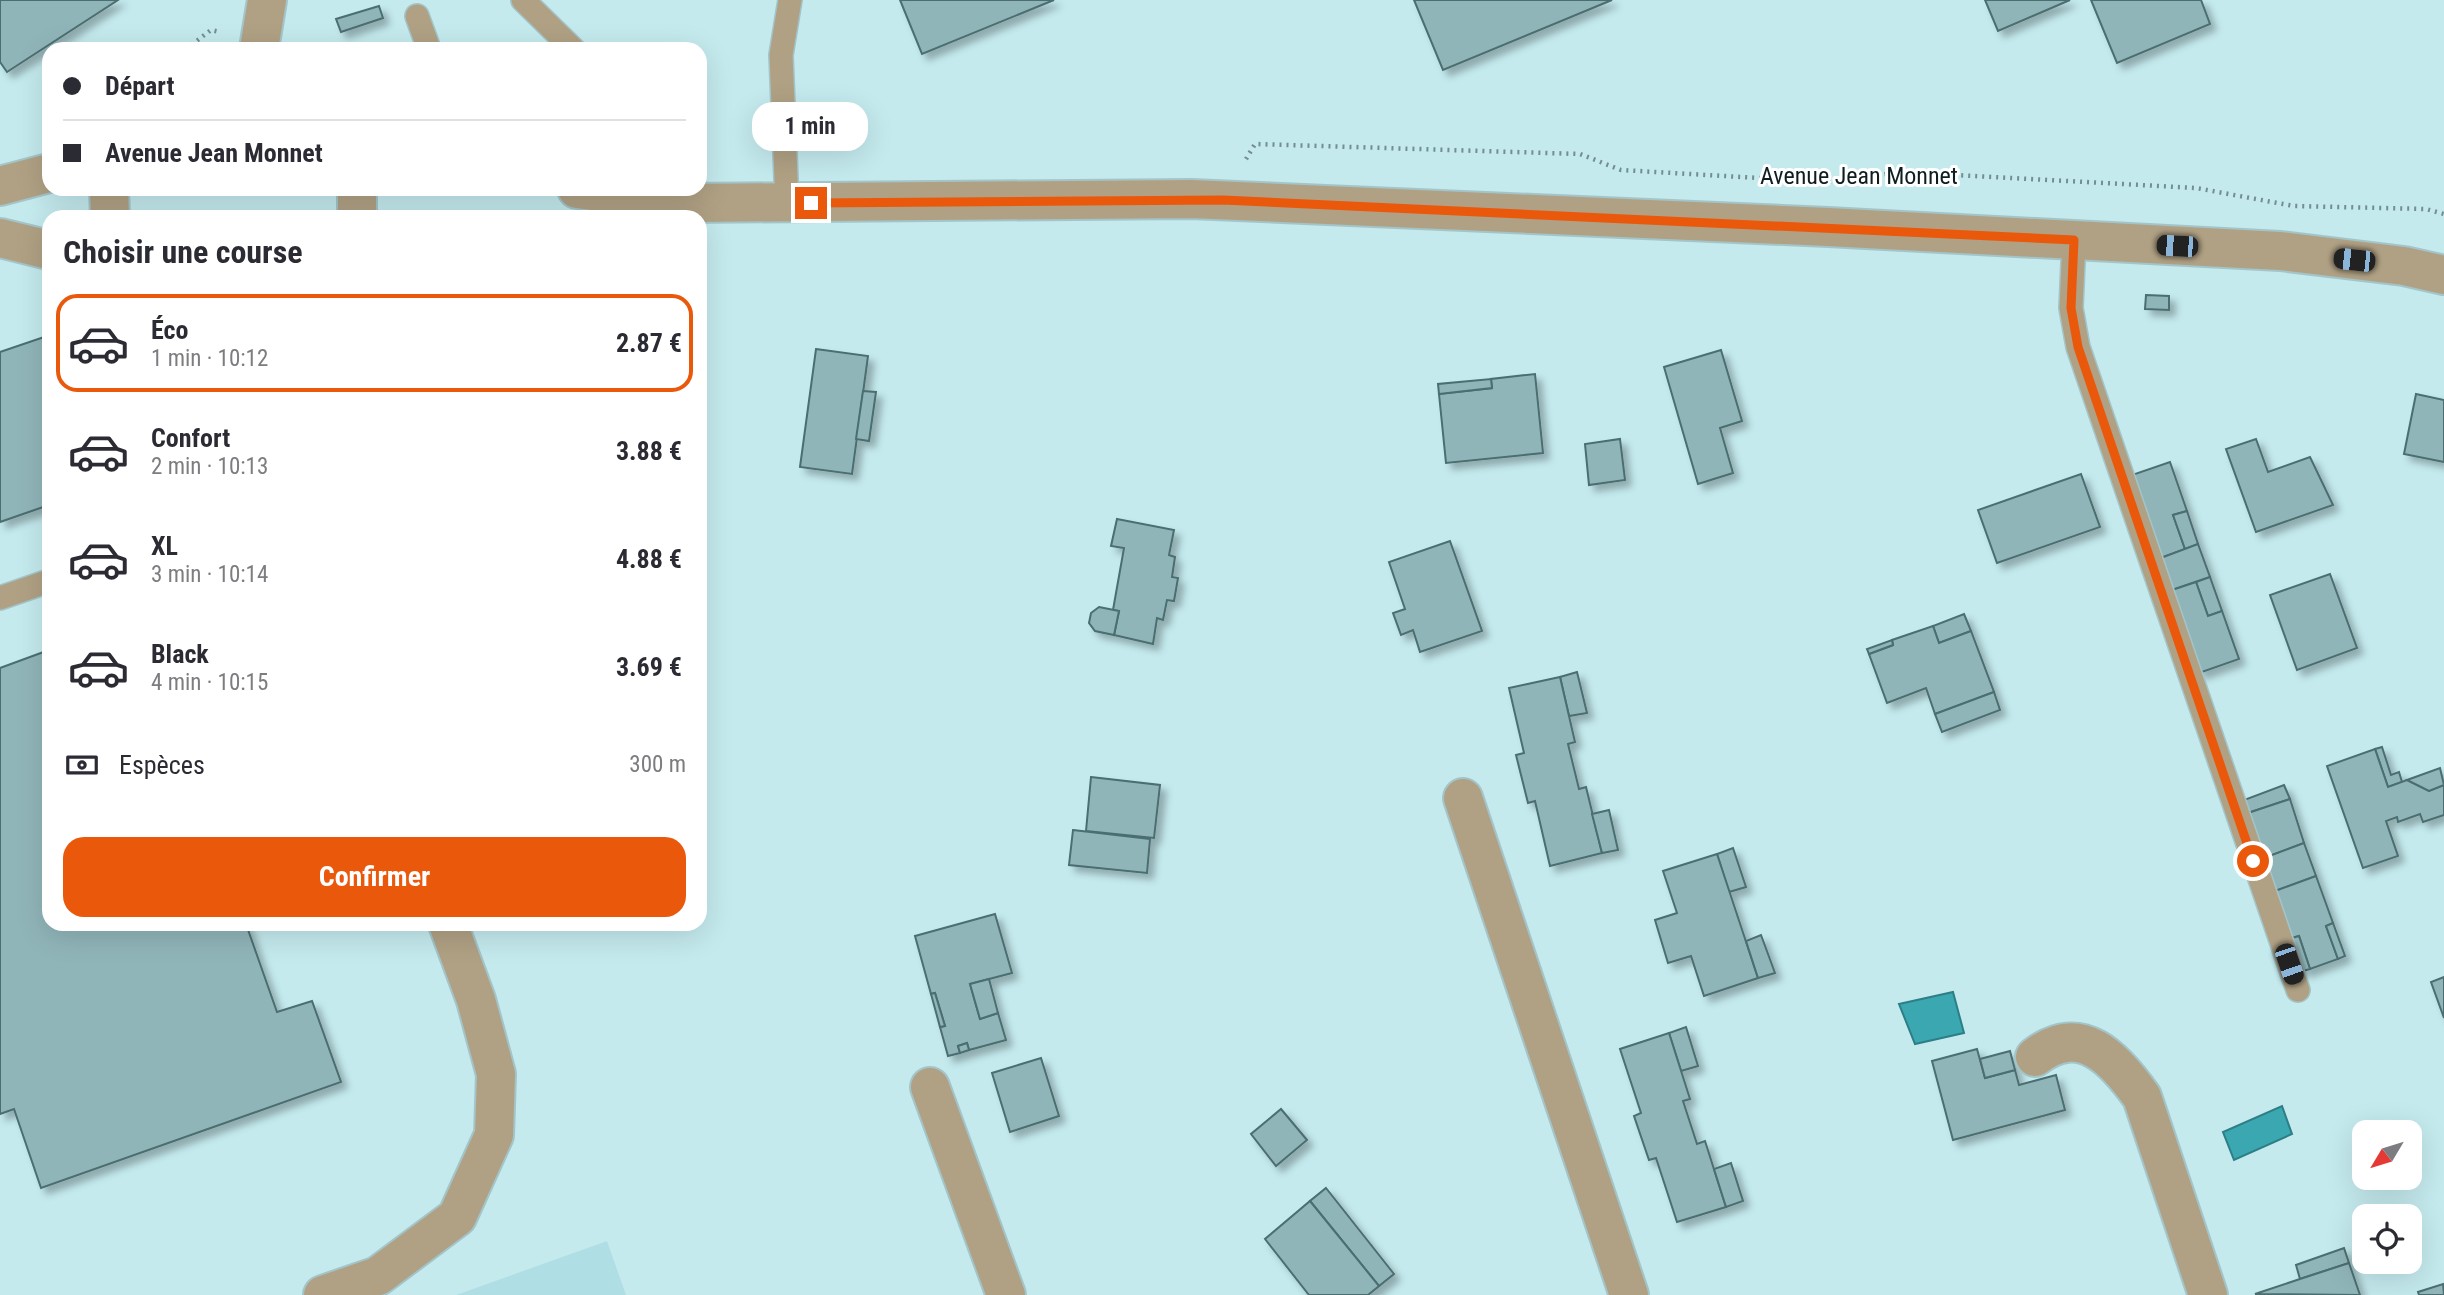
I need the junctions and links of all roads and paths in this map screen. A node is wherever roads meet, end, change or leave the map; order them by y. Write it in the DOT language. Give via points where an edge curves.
graph roads {
  1 [pos="267,0"];
  2 [pos="523,0"];
  3 [pos="790,0"];
  4 [pos="417,16"];
  5 [pos="260,42"];
  6 [pos="426,42"];
  7 [pos="566,42"];
  8 [pos="42,175"];
  9 [pos="0,186"];
  10 [pos="683,196"];
  11 [pos="1223,200"];
  12 [pos="787,203"];
  13 [pos="647,210"];
  14 [pos="2444,214"];
  15 [pos="0,238"];
  16 [pos="2074,240"];
  17 [pos="42,248"];
  18 [pos="2444,275"];
  19 [pos="42,583"];
  20 [pos="0,598"];
  21 [pos="1464,798"];
  22 [pos="451,931"];
  23 [pos="2298,990"];
  24 [pos="2035,1057"];
  25 [pos="930,1087"];
  26 [pos="323,1295"];
  27 [pos="1006,1295"];
  28 [pos="1629,1295"];
  29 [pos="2208,1295"];
  1 -- 5 [label="street"];
  2 -- 7 [label="lane"];
  3 -- 12 [label="lane" via="780,55"];
  4 -- 6 [label="lane"];
  8 -- 9 [label="street"];
  10 -- 12 [label="street, Avenue Jean Monnet"];
  10 -- 13 [label="street, Avenue Jean Monnet"];
  11 -- 12 [label="street, Avenue Jean Monnet"];
  11 -- 14 [label="path, Avenue Jean Monnet" via="1255,144 1580,154 1621,170 1828,181 1900,172 2196,188 2294,206 2426,209"];
  11 -- 16 [label="street, Avenue Jean Monnet"];
  15 -- 17 [label="street"];
  16 -- 18 [label="street, Avenue Jean Monnet" via="2280,251"];
  16 -- 23 [label="lane" via="2071,308 2078,347"];
  19 -- 20 [label="lane"];
  21 -- 28 [label="street"];
  22 -- 26 [label="street" via="496,1074 494,1135 457,1217 378,1276"];
  24 -- 29 [label="street" via="2051,1044 2069,1041 2090,1046 2127,1075 2142,1097"];
  25 -- 27 [label="street"];
}
